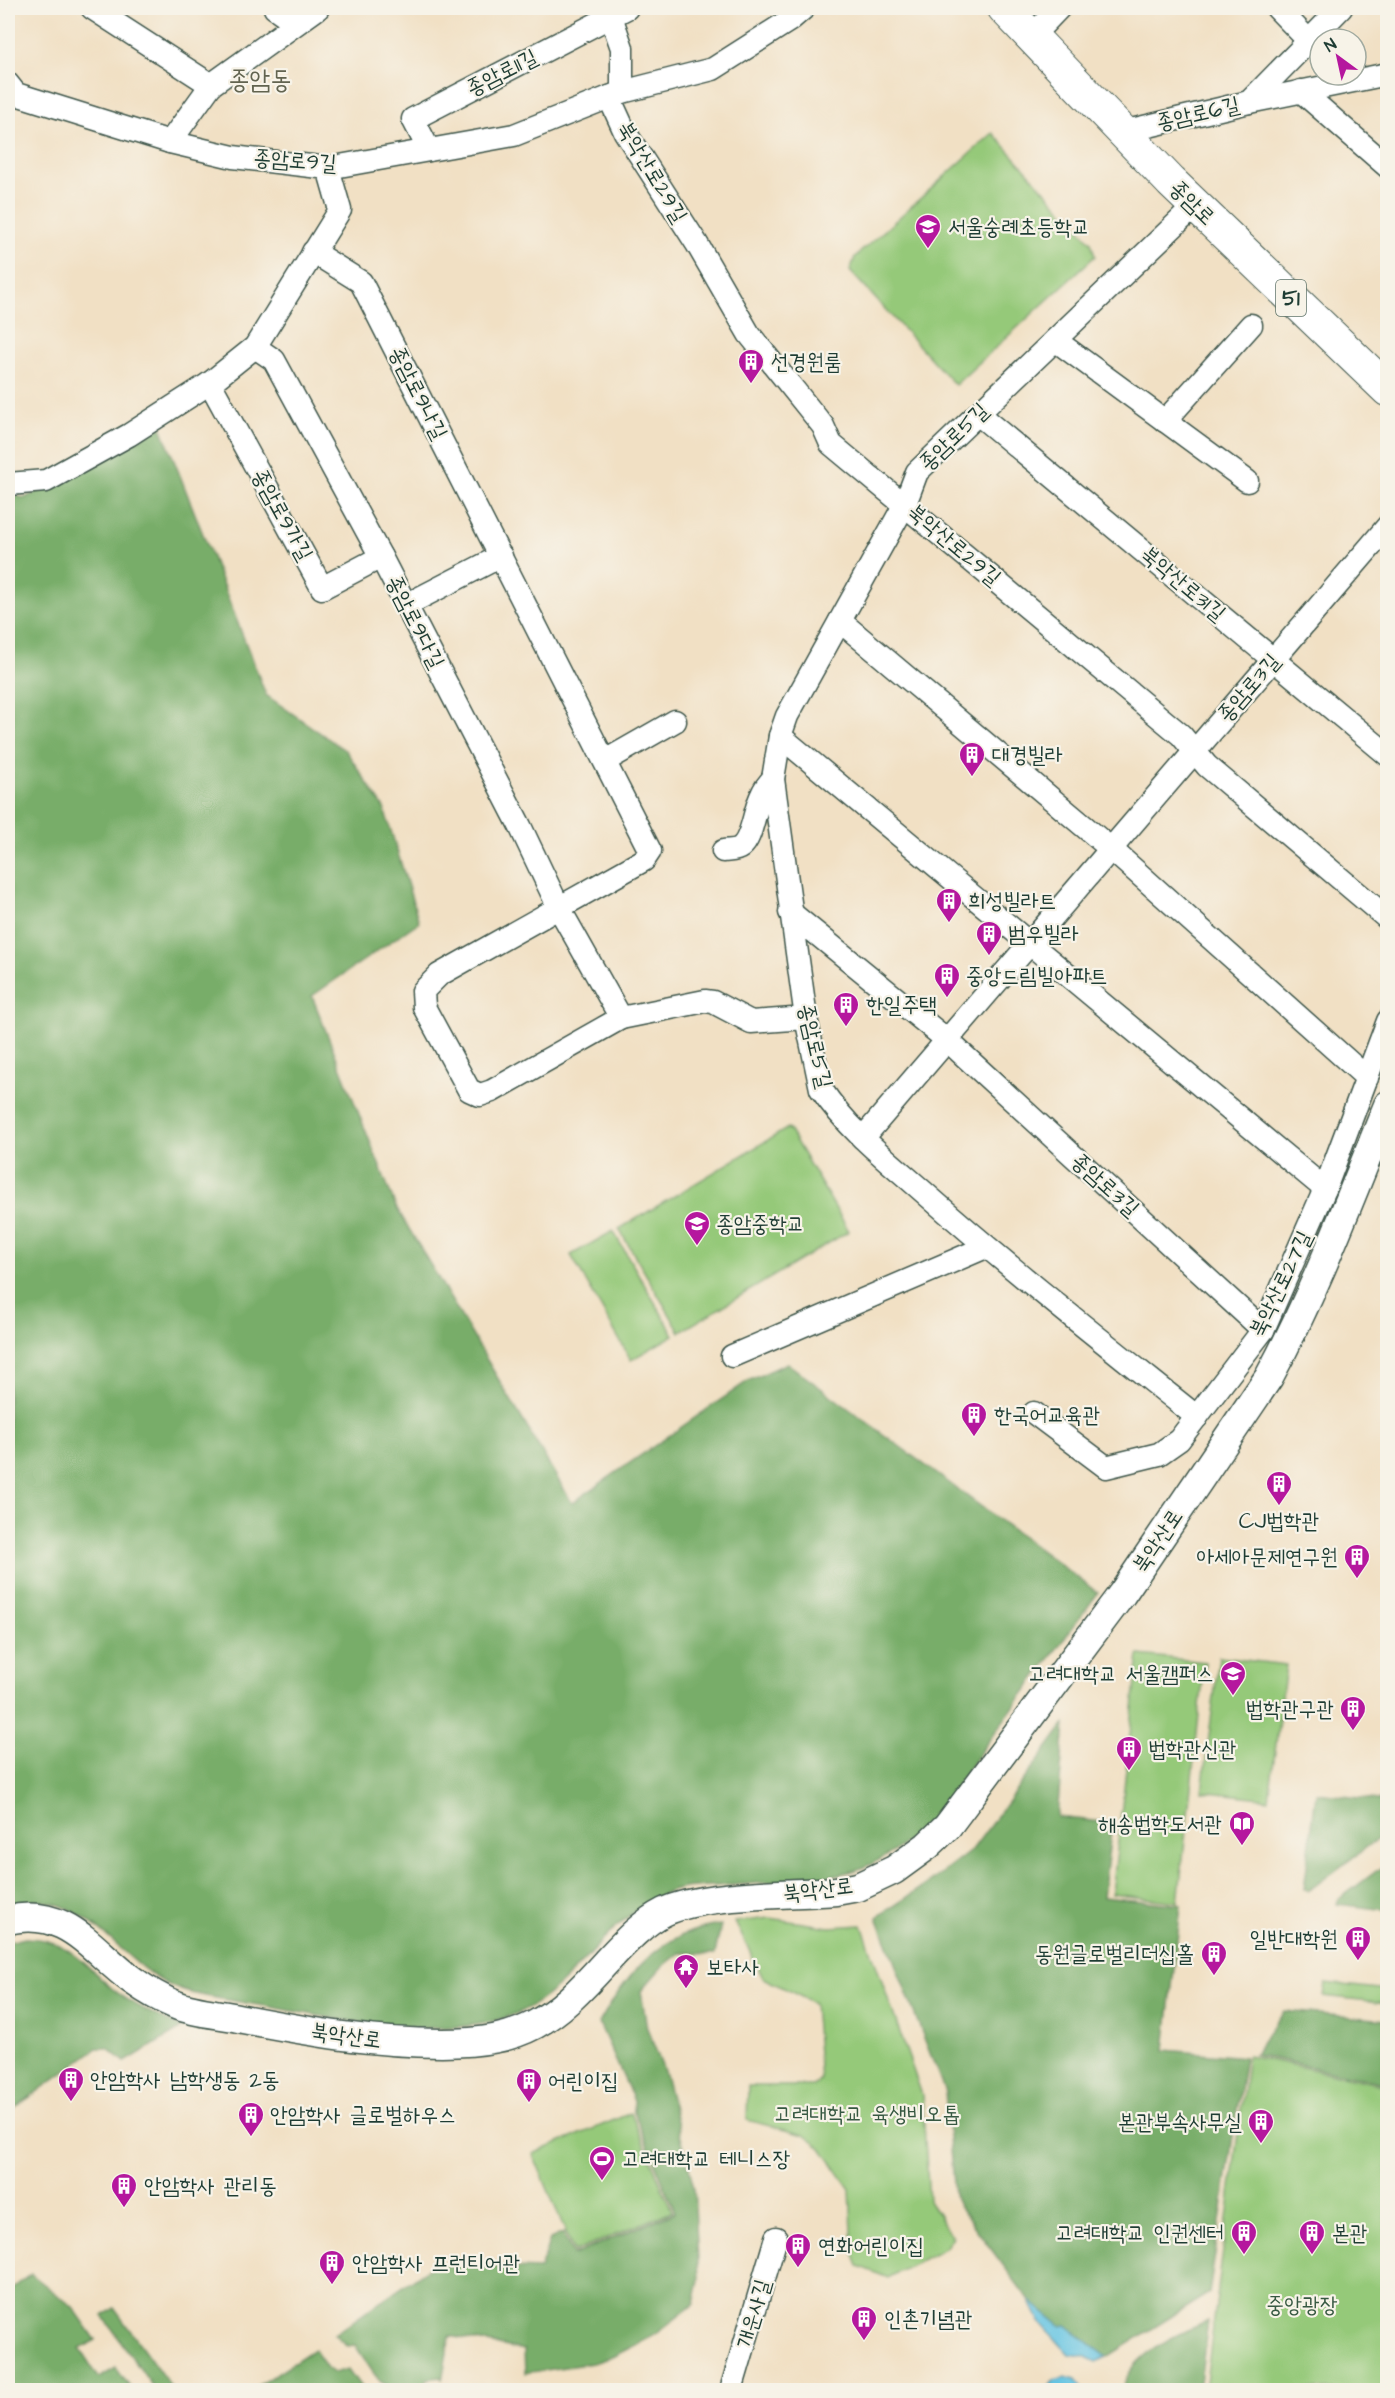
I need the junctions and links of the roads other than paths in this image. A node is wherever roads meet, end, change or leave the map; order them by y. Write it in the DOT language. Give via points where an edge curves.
graph roads {
  1 [pos="92,8"];
  2 [pos="274,8"];
  3 [pos="318,8"];
  4 [pos="1004,8"];
  5 [pos="1059,8"];
  6 [pos="1277,8"];
  7 [pos="1341,8"];
  8 [pos="616,10"];
  9 [pos="792,12"];
  10 [pos="295,22"];
  11 [pos="1322,27"];
  12 [pos="1032,36"];
  13 [pos="1308,39"];
  14 [pos="1308,41"];
  15 [pos="1388,74"];
  16 [pos="8,84"];
  17 [pos="211,85"];
  18 [pos="1302,91"];
  19 [pos="615,95"];
  20 [pos="1249,102"];
  21 [pos="1123,132"];
  22 [pos="170,142"];
  23 [pos="429,150"];
  24 [pos="1388,167"];
  25 [pos="328,168"];
  26 [pos="1195,206"];
  27 [pos="313,252"];
  28 [pos="1251,326"];
  29 [pos="1055,340"];
  30 [pos="255,346"];
  31 [pos="210,383"];
  32 [pos="1388,390"];
  33 [pos="978,414"];
  34 [pos="1165,421"];
  35 [pos="1247,481"];
  36 [pos="8,484"];
  37 [pos="905,504"];
  38 [pos="1388,526"];
  39 [pos="381,556"];
  40 [pos="501,556"];
  41 [pos="406,605"];
  42 [pos="840,621"];
  43 [pos="1274,659"];
  44 [pos="675,721"];
  45 [pos="780,736"];
  46 [pos="1196,750"];
  47 [pos="1388,756"];
  48 [pos="606,761"];
  49 [pos="773,779"];
  50 [pos="1111,849"];
  51 [pos="723,851"];
  52 [pos="559,908"];
  53 [pos="790,912"];
  54 [pos="1388,919"];
  55 [pos="1029,944"];
  56 [pos="621,1018"];
  57 [pos="806,1018"];
  58 [pos="1388,1021"];
  59 [pos="947,1040"];
  60 [pos="1367,1077"];
  61 [pos="1388,1105"];
  62 [pos="863,1138"];
  63 [pos="1325,1189"];
  64 [pos="986,1247"];
  65 [pos="1263,1330"];
  66 [pos="732,1356"];
  67 [pos="1034,1413"];
  68 [pos="1197,1417"];
  69 [pos="8,1920"];
  70 [pos="776,2238"];
  71 [pos="731,2391"];
  1 -- 17 [label="street"];
  2 -- 10 [label="street"];
  3 -- 10 [label="street"];
  4 -- 12 [label="main road, 종암로 / 51"];
  5 -- 12 [label="street"];
  6 -- 13 [label="street"];
  7 -- 11 [label="street, 종암로6길"];
  8 -- 19 [label="street" via="622,48"];
  8 -- 23 [label="street, 종암로11길" via="413,119"];
  9 -- 19 [label="street, 종암로9길" via="713,69"];
  10 -- 17 [label="street"];
  12 -- 21 [label="main road, 종암로 / 51"];
  14 -- 20 [label="street, 종암로6길"];
  15 -- 18 [label="street"];
  16 -- 22 [label="street, 종암로9길" via="16,94"];
  17 -- 22 [label="street"];
  18 -- 20 [label="street"];
  18 -- 24 [label="street"];
  19 -- 23 [label="street, 종암로9길" via="514,135"];
  19 -- 37 [label="street, 북악산로29길" via="625,132 749,334 823,426 831,444"];
  20 -- 21 [label="street, 종암로6길"];
  21 -- 26 [label="main road, 종암로 / 51"];
  22 -- 25 [label="street, 종암로9길" via="233,157"];
  23 -- 25 [label="street, 종암로9길"];
  25 -- 27 [label="street" via="340,210"];
  26 -- 29 [label="street, 종암로5길"];
  26 -- 32 [label="main road, 종암로 / 51"];
  27 -- 30 [label="street"];
  27 -- 40 [label="street, 종암로9나길" via="361,282"];
  28 -- 34 [label="street"];
  29 -- 33 [label="street, 종암로5길"];
  29 -- 34 [label="street"];
  30 -- 31 [label="street"];
  30 -- 39 [label="street, 종암로9다길" via="274,360"];
  31 -- 36 [label="street" via="129,435 46,481"];
  31 -- 39 [label="street, 종암로9가길" via="322,588"];
  33 -- 37 [label="street, 종암로5길" via="917,472"];
  33 -- 43 [label="street, 북악산로31길"];
  34 -- 35 [label="street"];
  37 -- 42 [label="street, 종암로5길"];
  37 -- 46 [label="street, 북악산로29길"];
  38 -- 43 [label="street, 종암로3길"];
  39 -- 41 [label="street, 종암로9다길"];
  40 -- 41 [label="street"];
  40 -- 48 [label="street, 종암로9나길"];
  41 -- 52 [label="street, 종암로9다길"];
  42 -- 45 [label="street, 종암로5길" via="787,716"];
  42 -- 50 [label="street"];
  43 -- 46 [label="street, 종암로3길"];
  43 -- 47 [label="street, 북악산로31길"];
  44 -- 48 [label="street"];
  45 -- 49 [label="street, 종암로5길"];
  45 -- 55 [label="street"];
  46 -- 50 [label="street, 종암로3길"];
  46 -- 54 [label="street, 북악산로29길" via="1207,766"];
  48 -- 52 [label="street, 종암로9나길" via="649,847 649,855"];
  49 -- 51 [label="street, 종암로5길" via="761,793 744,843 738,849"];
  49 -- 53 [label="street, 종암로5길"];
  50 -- 55 [label="street, 종암로3길"];
  50 -- 60 [label="street"];
  52 -- 56 [label="street, 종암로9다길"];
  52 -- 56 [label="street" via="432,979 423,991 424,1007 469,1090 480,1095 492,1091"];
  53 -- 57 [label="street, 종암로5길"];
  53 -- 59 [label="street, 종암로3길"];
  55 -- 59 [label="street, 종암로3길"];
  55 -- 63 [label="street"];
  56 -- 57 [label="street" via="705,1001 751,1022"];
  57 -- 62 [label="street, 종암로5길" via="821,1089"];
  58 -- 60 [label="street, 북악산로27길"];
  59 -- 62 [label="street, 종암로3길"];
  59 -- 65 [label="street, 종암로3길"];
  60 -- 63 [label="street, 북악산로27길"];
  61 -- 69 [label="street, 북악산로" via="1329,1248 1269,1377 1122,1594 964,1805 927,1846 894,1870 858,1887 836,1891 699,1901 676,1907 656,1916 622,1944 579,1994 548,2018 494,2040 445,2043 346,2038 178,2006 132,1980 79,1934 59,1923 37,1917"];
  62 -- 64 [label="street, 종암로5길"];
  63 -- 65 [label="street, 북악산로27길"];
  64 -- 66 [label="street"];
  64 -- 68 [label="street, 종암로5길"];
  65 -- 68 [label="street, 북악산로27길"];
  67 -- 68 [label="street, 북악산로27길" via="1106,1467 1159,1454"];
  70 -- 71 [label="street, 개운사길"];
}
